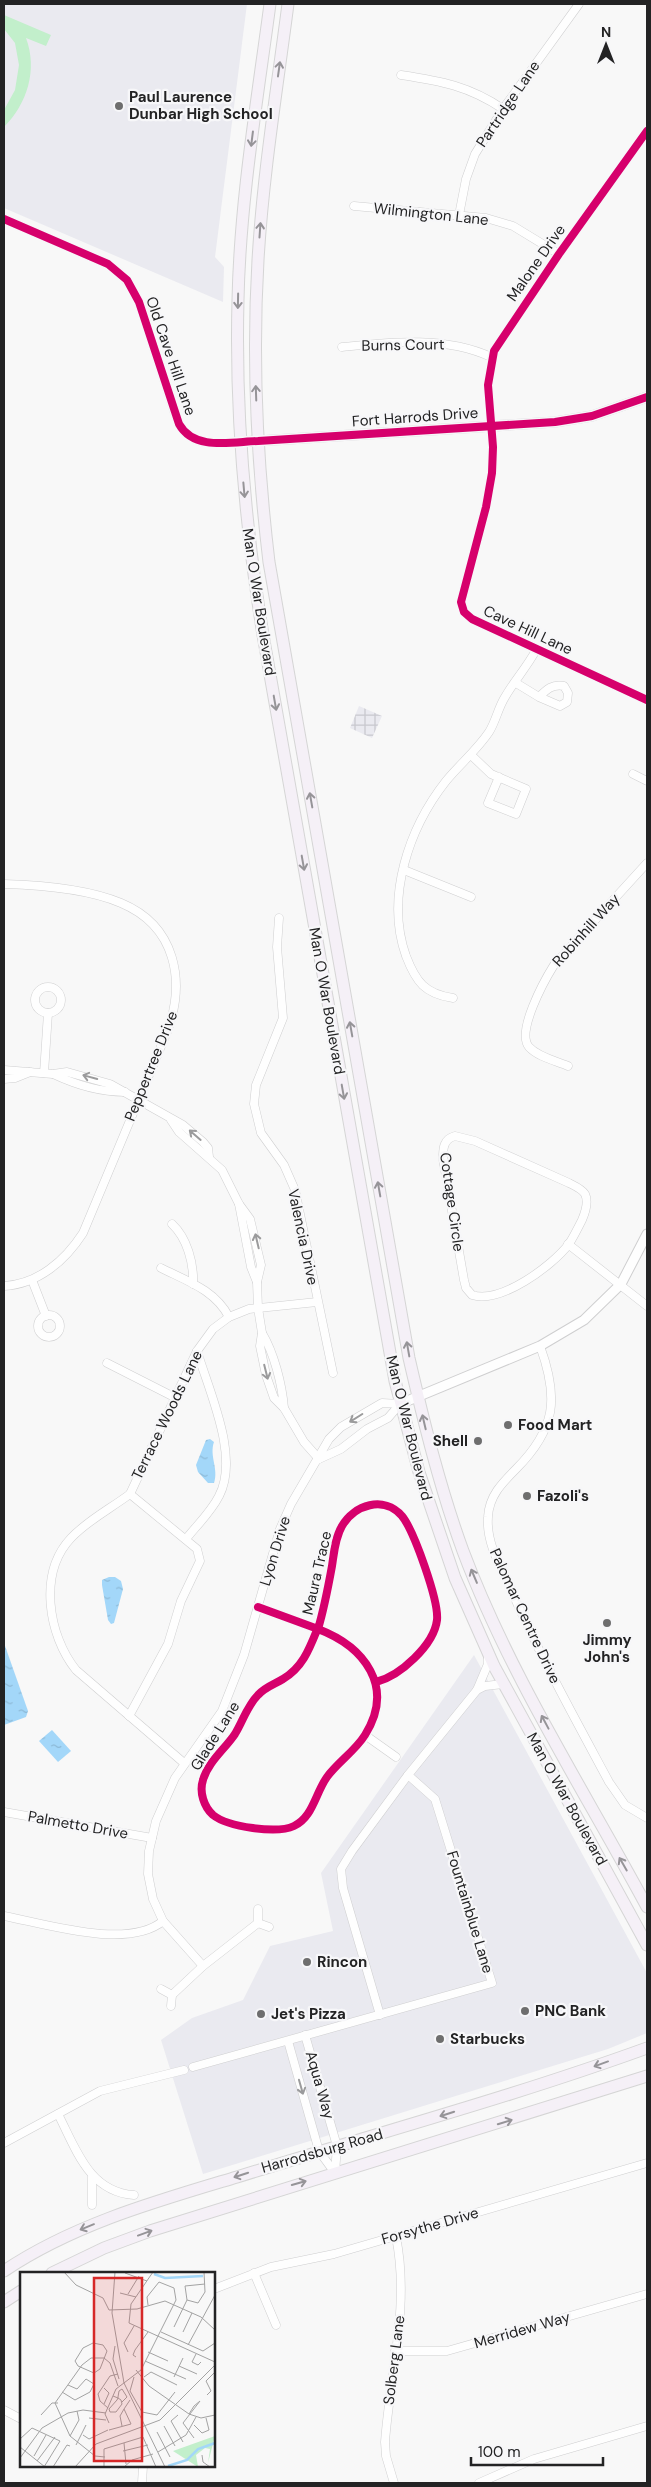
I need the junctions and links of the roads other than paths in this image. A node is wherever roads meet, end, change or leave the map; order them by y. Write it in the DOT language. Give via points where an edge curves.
graph roads {
  1 [pos="270,4"];
  2 [pos="288,4"];
  3 [pos="579,4"];
  4 [pos="401,75"];
  5 [pos="503,109"];
  6 [pos="647,131"];
  7 [pos="354,206"];
  8 [pos="459,215"];
  9 [pos="4,219"];
  10 [pos="559,254"];
  11 [pos="342,347"];
  12 [pos="492,357"];
  13 [pos="647,398"];
  14 [pos="490,426"];
  15 [pos="258,441"];
  16 [pos="241,442"];
  17 [pos="536,650"];
  18 [pos="516,683"];
  19 [pos="539,698"];
  20 [pos="647,700"];
  21 [pos="471,755"];
  22 [pos="633,774"];
  23 [pos="499,777"];
  24 [pos="647,781"];
  25 [pos="647,862"];
  26 [pos="404,870"];
  27 [pos="4,884"];
  28 [pos="471,897"];
  29 [pos="280,918"];
  30 [pos="453,998"];
  31 [pos="48,1013"];
  32 [pos="568,1066"];
  33 [pos="4,1070"];
  34 [pos="30,1072"];
  35 [pos="44,1073"];
  36 [pos="4,1080"];
  37 [pos="138,1100"];
  38 [pos="172,1224"];
  39 [pos="647,1234"];
  40 [pos="568,1244"];
  41 [pos="161,1268"];
  42 [pos="32,1280"];
  43 [pos="193,1284"];
  44 [pos="622,1284"];
  45 [pos="4,1286"];
  46 [pos="317,1302"];
  47 [pos="647,1306"];
  48 [pos="258,1308"];
  49 [pos="46,1316"];
  50 [pos="229,1317"];
  51 [pos="540,1346"];
  52 [pos="197,1351"];
  53 [pos="107,1363"];
  54 [pos="333,1373"];
  55 [pos="174,1397"];
  56 [pos="418,1397"];
  57 [pos="400,1404"];
  58 [pos="319,1459"];
  59 [pos="130,1494"];
  60 [pos="186,1539"];
  61 [pos="258,1607"];
  62 [pos="318,1630"];
  63 [pos="488,1653"];
  64 [pos="376,1682"];
  65 [pos="503,1684"];
  66 [pos="477,1690"];
  67 [pos="129,1716"];
  68 [pos="365,1735"];
  69 [pos="396,1757"];
  70 [pos="184,1763"];
  71 [pos="408,1776"];
  72 [pos="4,1812"];
  73 [pos="647,1818"];
  74 [pos="152,1838"];
  75 [pos="647,1907"];
  76 [pos="258,1909"];
  77 [pos="4,1916"];
  78 [pos="162,1921"];
  79 [pos="258,1923"];
  80 [pos="269,1927"];
  81 [pos="647,1945"];
  82 [pos="203,1966"];
  83 [pos="161,1989"];
  84 [pos="172,1995"];
  85 [pos="171,2006"];
  86 [pos="380,2015"];
  87 [pos="305,2035"];
  88 [pos="288,2040"];
  89 [pos="647,2048"];
  90 [pos="193,2067"];
  91 [pos="184,2070"];
  92 [pos="647,2076"];
  93 [pos="58,2114"];
  94 [pos="4,2142"];
  95 [pos="337,2146"];
  96 [pos="319,2151"];
  97 [pos="647,2163"];
  98 [pos="335,2173"];
  99 [pos="92,2177"];
  100 [pos="134,2195"];
  101 [pos="92,2205"];
  102 [pos="396,2237"];
  103 [pos="4,2271"];
  104 [pos="54,2272"];
  105 [pos="254,2273"];
  106 [pos="215,2289"];
  107 [pos="20,2292"];
  108 [pos="647,2294"];
  109 [pos="4,2302"];
  110 [pos="276,2325"];
  111 [pos="395,2351"];
  112 [pos="4,2410"];
  113 [pos="20,2419"];
  114 [pos="647,2426"];
  115 [pos="143,2467"];
  116 [pos="142,2483"];
  117 [pos="394,2483"];
  118 [pos="479,2483"];
  1 -- 16 [label="main road, Man O War Boulevard, one-way" via="241,247 238,300"];
  15 -- 2 [label="main road, Man O War Boulevard, one-way" via="255,326 258,252"];
  3 -- 5 [label="street, Partridge Lane"];
  4 -- 5 [label="street" via="454,84 486,97"];
  5 -- 8 [label="street, Partridge Lane" via="475,154 466,178"];
  6 -- 10 [label="street, Malone Drive"];
  7 -- 8 [label="street, Wilmington Lane"];
  8 -- 10 [label="street, Wilmington Lane" via="513,226"];
  9 -- 16 [label="street, Old Cave Hill Lane" via="108,264 121,274 139,302 183,431 202,442"];
  10 -- 12 [label="street, Malone Drive" via="498,343"];
  11 -- 12 [label="street, Burns Court" via="443,343"];
  12 -- 14 [label="street, Malone Drive" via="488,385"];
  13 -- 14 [label="street, Fort Harrods Drive" via="578,419"];
  14 -- 15 [label="street, Fort Harrods Drive"];
  14 -- 17 [label="street, Cave Hill Lane" via="493,447 490,490 461,602 464,612 472,619"];
  15 -- 16 [label="street, Fort Harrods Drive"];
  56 -- 15 [label="main road, Man O War Boulevard, one-way" via="270,562"];
  16 -- 57 [label="main road, Man O War Boulevard, one-way" via="246,515 262,626"];
  17 -- 18 [label="street"];
  17 -- 20 [label="street, Cave Hill Lane"];
  18 -- 19 [label="street"];
  18 -- 21 [label="street" via="503,701 489,732"];
  21 -- 23 [label="street"];
  21 -- 26 [label="street" via="446,781 431,803 412,842"];
  22 -- 24 [label="street"];
  23 -- 23 [label="street" via="526,788 516,814 488,803"];
  25 -- 32 [label="street, Robinhill Way" via="554,965 526,1027 524,1034 528,1046"];
  26 -- 28 [label="street"];
  26 -- 30 [label="street" via="397,918 408,960 426,990"];
  27 -- 37 [label="street, Peppertree Drive" via="41,886 123,903 145,918 163,938 176,975 176,1002"];
  29 -- 46 [label="street, Valencia Drive" via="277,947 283,1018 256,1085 254,1104 261,1133 284,1165 295,1190"];
  31 -- 35 [label="street"];
  33 -- 34 [label="street"];
  34 -- 35 [label="street"];
  34 -- 36 [label="street"];
  35 -- 37 [label="street" via="109,1092 124,1092"];
  37 -- 42 [label="street, Peppertree Drive" via="83,1233 63,1258"];
  37 -- 48 [label="street" via="171,1120 201,1153 210,1157 222,1170 250,1218 261,1265 257,1282"];
  38 -- 43 [label="street" via="183,1238 193,1268"];
  39 -- 44 [label="street, Lyon Drive"];
  40 -- 40 [label="street, Cottage Circle" via="586,1208 586,1198 580,1189 464,1137 447,1139 442,1159 464,1280 472,1295 491,1296 523,1281 549,1264"];
  40 -- 44 [label="street"];
  41 -- 43 [label="street"];
  42 -- 45 [label="street, Peppertree Drive"];
  42 -- 49 [label="street"];
  43 -- 50 [label="street" via="218,1299"];
  44 -- 47 [label="street"];
  44 -- 51 [label="street, Lyon Drive" via="584,1320"];
  46 -- 48 [label="street, Valencia Drive"];
  46 -- 54 [label="street, Valencia Drive"];
  48 -- 50 [label="street, Terrace Woods Lane"];
  48 -- 58 [label="street" via="262,1333 283,1394 284,1408 304,1442"];
  50 -- 52 [label="street, Terrace Woods Lane" via="213,1329"];
  51 -- 56 [label="street, Lyon Drive"];
  51 -- 73 [label="street, Palomar Centre Drive" via="552,1396 546,1430 538,1446 496,1492 488,1514 488,1530 516,1603 609,1782 625,1805"];
  52 -- 55 [label="street, Terrace Woods Lane"];
  52 -- 60 [label="street" via="224,1438 226,1458 220,1496"];
  53 -- 55 [label="street"];
  55 -- 59 [label="street, Terrace Woods Lane"];
  56 -- 57 [label="street, Lyon Drive"];
  75 -- 56 [label="main road, Man O War Boulevard, one-way" via="550,1733 491,1618 448,1507"];
  57 -- 58 [label="street, Lyon Drive" via="388,1418 341,1449"];
  57 -- 58 [label="street, Lyon Drive, one-way" via="382,1403 341,1427 329,1439"];
  57 -- 63 [label="main road, Man O War Boulevard" via="439,1536"];
  58 -- 61 [label="street, Lyon Drive" via="290,1504"];
  59 -- 60 [label="street"];
  59 -- 67 [label="street" via="69,1540 53,1569 51,1600 53,1619 70,1663"];
  60 -- 67 [label="street" via="197,1549 200,1561 162,1659"];
  61 -- 62 [label="street"];
  61 -- 70 [label="street, Lyon Drive" via="222,1711 197,1750"];
  62 -- 64 [label="street" via="358,1654"];
  62 -- 64 [label="street, Maura Trace" via="341,1527 360,1508 378,1504 395,1510 407,1524 415,1542 433,1592 437,1618 428,1641 406,1665 397,1674"];
  62 -- 68 [label="street, Glade Lane" via="300,1666 259,1693 247,1708 234,1735 209,1766 202,1783 204,1802 212,1814 229,1822 276,1830 294,1826 307,1816 326,1779"];
  63 -- 65 [label="main road, Man O War Boulevard"];
  63 -- 66 [label="street" via="488,1664"];
  64 -- 68 [label="street, Glade Lane" via="374,1716"];
  65 -- 66 [label="street" via="491,1684"];
  65 -- 81 [label="main road, Man O War Boulevard"];
  66 -- 71 [label="street"];
  67 -- 70 [label="street"];
  68 -- 69 [label="street"];
  70 -- 74 [label="street, Lyon Drive" via="162,1803"];
  71 -- 86 [label="street" via="341,1869 343,1888"];
  71 -- 86 [label="street, Fountainblue Lane" via="435,1798 492,1983"];
  72 -- 74 [label="street, Palmetto Drive"];
  74 -- 78 [label="street, Lyon Drive" via="148,1874 152,1899"];
  76 -- 79 [label="street"];
  77 -- 78 [label="street" via="119,1936 144,1932"];
  78 -- 82 [label="street, Lyon Drive"];
  79 -- 80 [label="street"];
  79 -- 82 [label="street"];
  82 -- 84 [label="street"];
  83 -- 84 [label="street"];
  84 -- 85 [label="street"];
  86 -- 87 [label="street, Fountainblue Lane"];
  87 -- 88 [label="street, Fountainblue Lane"];
  87 -- 95 [label="street, Aqua Way"];
  88 -- 90 [label="street, Fountainblue Lane"];
  88 -- 96 [label="street, Aqua Way, one-way"];
  89 -- 95 [label="main road, Harrodsburg Road, one-way" via="438,2118"];
  91 -- 93 [label="street" via="100,2091"];
  98 -- 92 [label="main road, Harrodsburg Road, one-way"];
  93 -- 94 [label="street"];
  93 -- 99 [label="street"];
  95 -- 96 [label="main road, Harrodsburg Road"];
  95 -- 98 [label="street, Aqua Way"];
  96 -- 98 [label="street, Aqua Way"];
  96 -- 103 [label="main road, Harrodsburg Road, one-way" via="143,2206 46,2246"];
  97 -- 102 [label="street, Forsythe Drive"];
  104 -- 98 [label="main road, Harrodsburg Road, one-way" via="150,2231"];
  99 -- 100 [label="street" via="120,2194"];
  99 -- 101 [label="street"];
  102 -- 105 [label="street, Forsythe Drive"];
  102 -- 111 [label="street, Solberg Lane" via="402,2292"];
  105 -- 106 [label="street, Forsythe Drive"];
  105 -- 110 [label="street"];
  107 -- 109 [label="main road"];
  108 -- 111 [label="street, Merridew Way" via="447,2351"];
  111 -- 117 [label="street, Solberg Lane" via="385,2442"];
  112 -- 113 [label="street"];
  114 -- 118 [label="street" via="534,2459"];
  115 -- 116 [label="street"];
}
